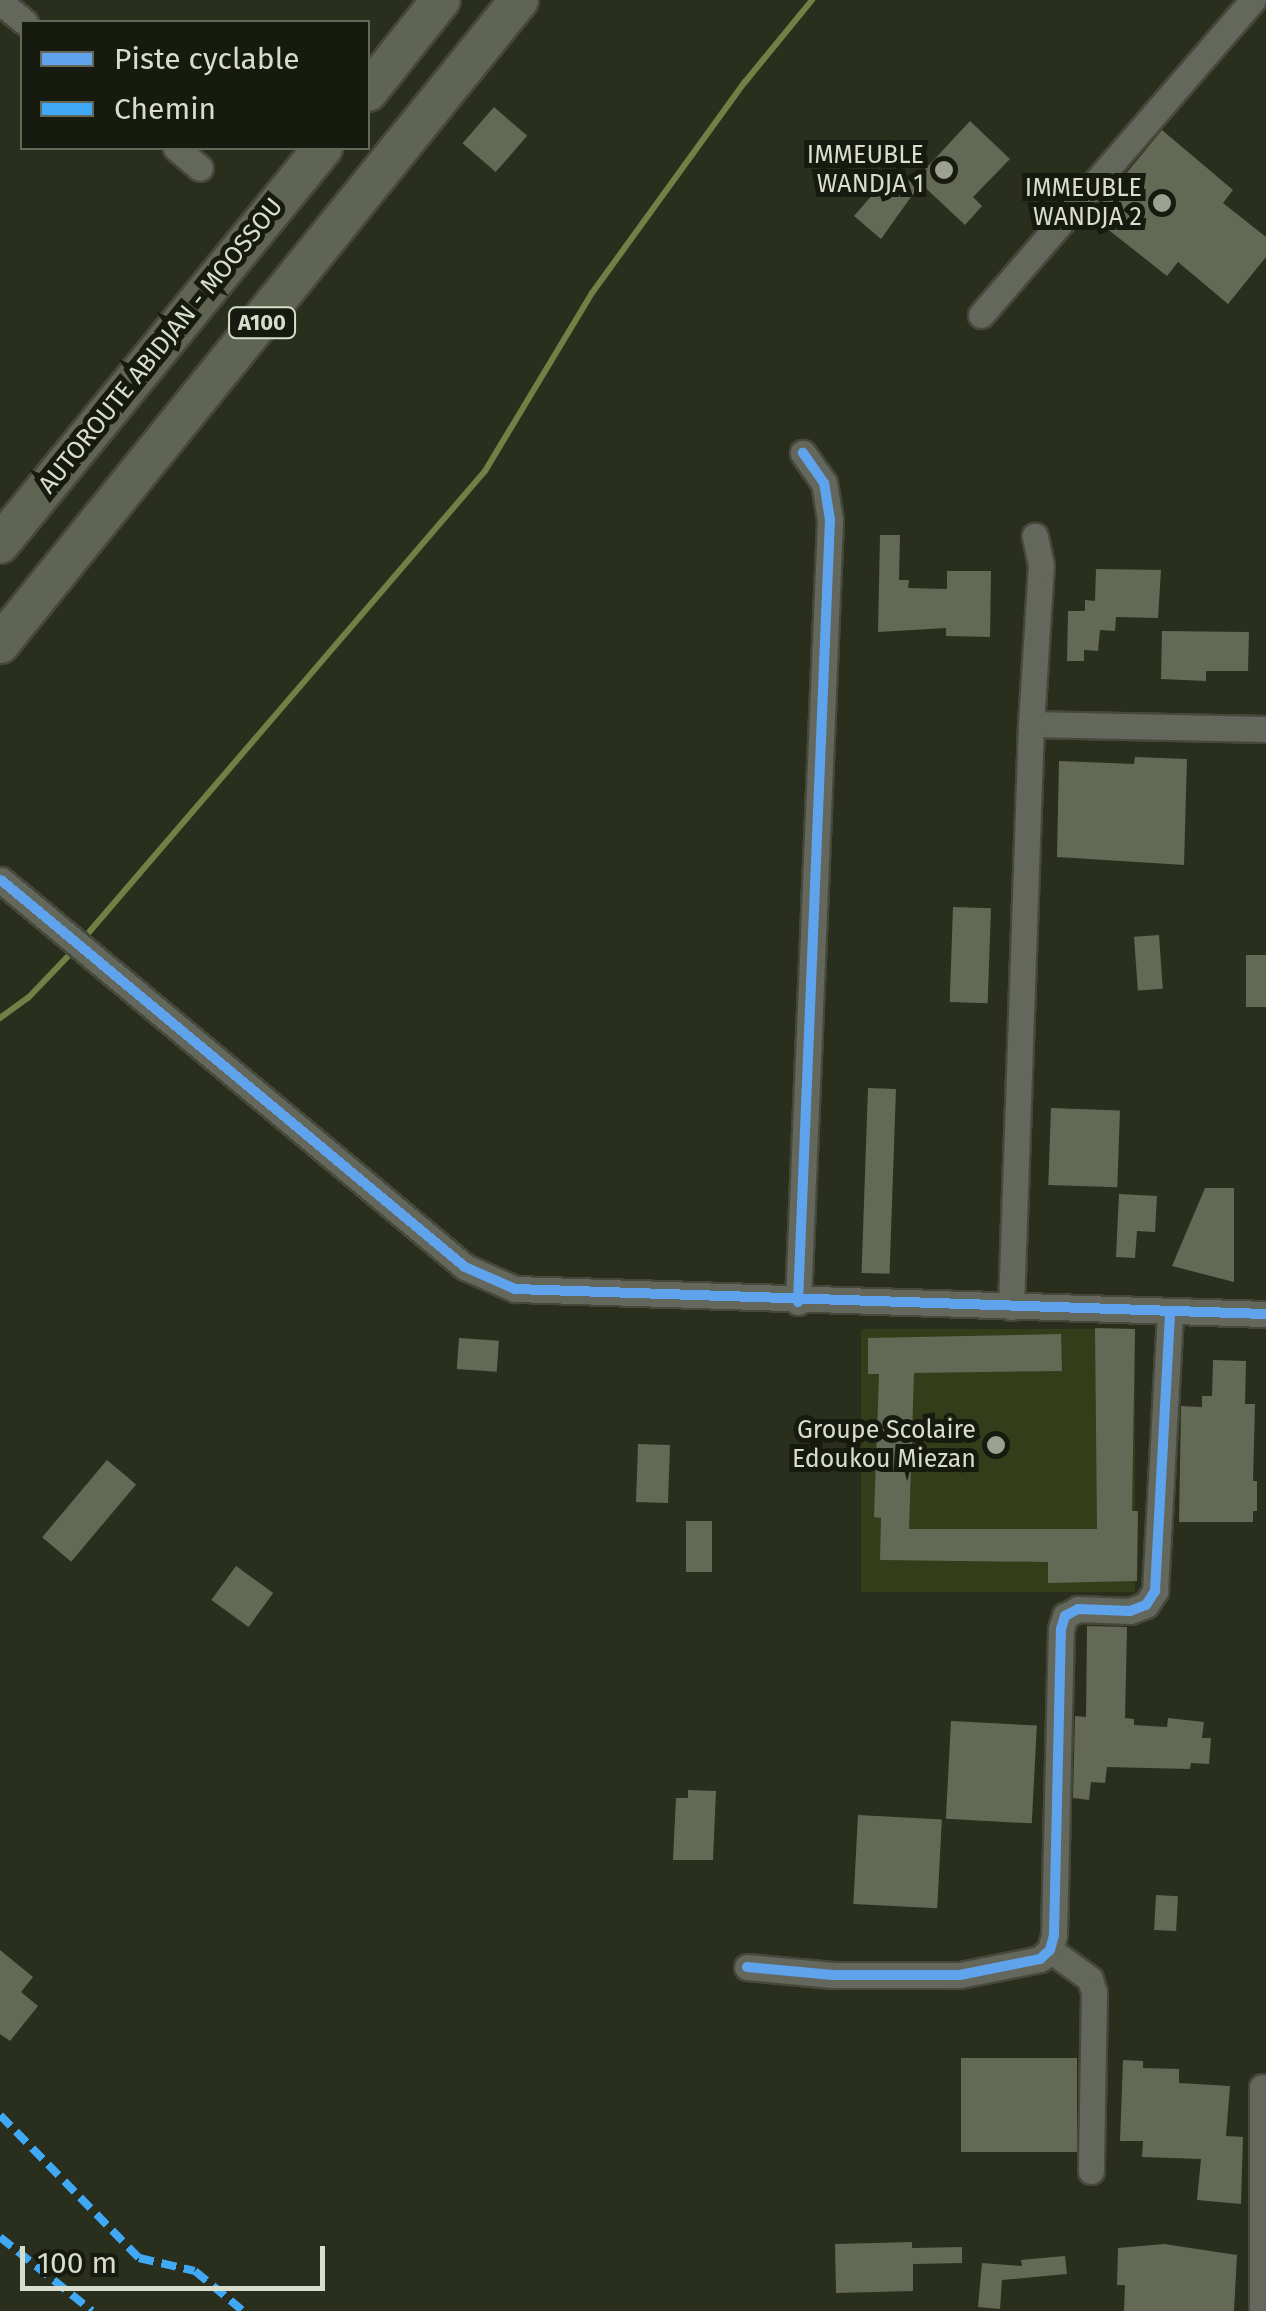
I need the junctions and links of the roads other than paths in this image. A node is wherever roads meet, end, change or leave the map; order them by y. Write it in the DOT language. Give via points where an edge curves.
graph roads {
  1 [pos="441,0"];
  2 [pos="519,0"];
  3 [pos="1253,0"];
  4 [pos="0,2"];
  5 [pos="22,20"];
  6 [pos="370,89"];
  7 [pos="178,150"];
  8 [pos="321,150"];
  9 [pos="200,168"];
  10 [pos="981,315"];
  11 [pos="803,452"];
  12 [pos="1035,536"];
  13 [pos="0,544"];
  14 [pos="0,644"];
  15 [pos="1030,724"];
  16 [pos="1266,729"];
  17 [pos="1,880"];
  18 [pos="798,1302"];
  19 [pos="1011,1307"];
  20 [pos="1170,1312"];
  21 [pos="1266,1314"];
  22 [pos="1050,1950"];
  23 [pos="747,1967"];
  24 [pos="1262,2087"];
  25 [pos="1091,2171"];
  26 [pos="1264,2262"];
  27 [pos="1262,2311"];
  1 -- 6 [label="highway"];
  2 -- 14 [label="highway, A100"];
  3 -- 10 [label="street"];
  4 -- 5 [label="street"];
  7 -- 9 [label="street"];
  8 -- 13 [label="highway, AUTOROUTE ABIDJAN - MOOSSOU / A100"];
  11 -- 18 [label="street" via="824,483 830,520"];
  12 -- 15 [label="street" via="1040,565"];
  15 -- 16 [label="street"];
  15 -- 19 [label="street"];
  17 -- 18 [label="street" via="464,1267 515,1289"];
  18 -- 19 [label="street"];
  19 -- 20 [label="street"];
  20 -- 21 [label="street"];
  20 -- 22 [label="street" via="1155,1591 1146,1605 1130,1611 1078,1608 1065,1616 1061,1629"];
  22 -- 23 [label="street" via="1040,1959 960,1975"];
  22 -- 25 [label="street" via="1090,1979 1094,1992"];
  24 -- 26 [label="street"];
  26 -- 27 [label="street"];
}
